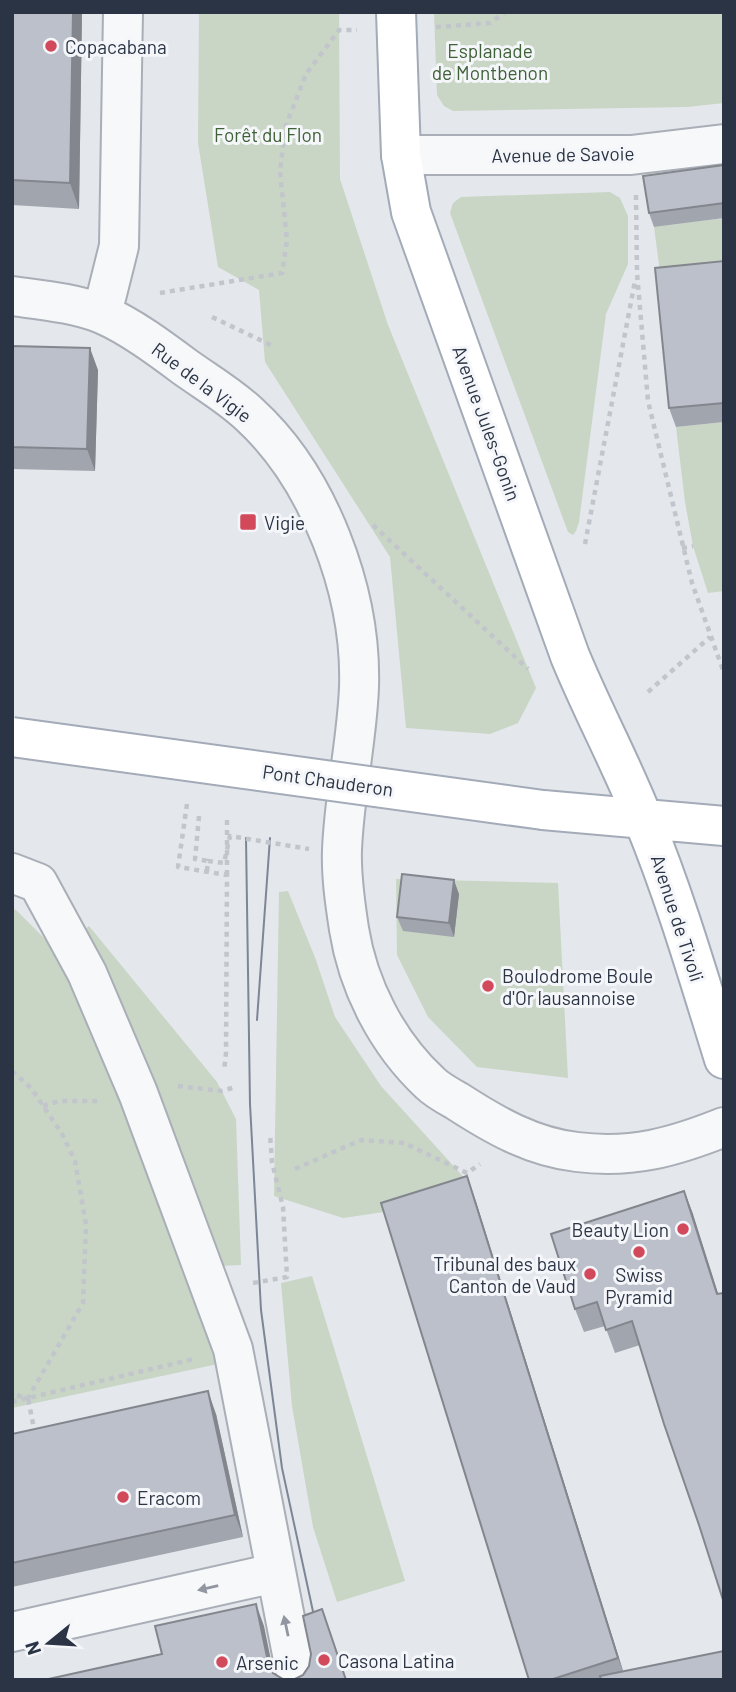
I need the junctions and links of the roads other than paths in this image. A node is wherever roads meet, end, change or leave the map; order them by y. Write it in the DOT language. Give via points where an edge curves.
graph roads {
  1 [pos="123,12"];
  2 [pos="397,12"];
  3 [pos="724,144"];
  4 [pos="401,155"];
  5 [pos="12,296"];
  6 [pos="102,314"];
  7 [pos="12,737"];
  8 [pos="643,819"];
  9 [pos="724,826"];
  10 [pos="12,873"];
  11 [pos="724,1059"];
  12 [pos="724,1127"];
  13 [pos="275,1573"];
  14 [pos="12,1632"];
  15 [pos="297,1680"];
  1 -- 6 [label="street" via="119,246"];
  2 -- 4 [label="main road, Avenue Jules-Gonin"];
  3 -- 4 [label="street, Avenue de Savoie" via="631,155"];
  4 -- 8 [label="main road, Avenue Jules-Gonin" via="411,212 570,656"];
  5 -- 6 [label="street, Rue de la Vigie"];
  6 -- 12 [label="street, Rue de la Vigie" via="153,344 248,412 279,445 321,515 336,551 356,630 359,686 343,843 344,894 355,959 366,992 392,1038 431,1084 499,1129 541,1144 619,1154 669,1147"];
  7 -- 8 [label="main road, Pont Chauderon, bridge" via="543,810"];
  8 -- 9 [label="main road, Pont Chauderon"];
  8 -- 11 [label="main road, Avenue de Tivoli" via="673,896"];
  10 -- 13 [label="street" via="38,883 88,973 138,1093 233,1349"];
  13 -- 14 [label="street, one-way"];
  15 -- 13 [label="street, one-way"];
}
